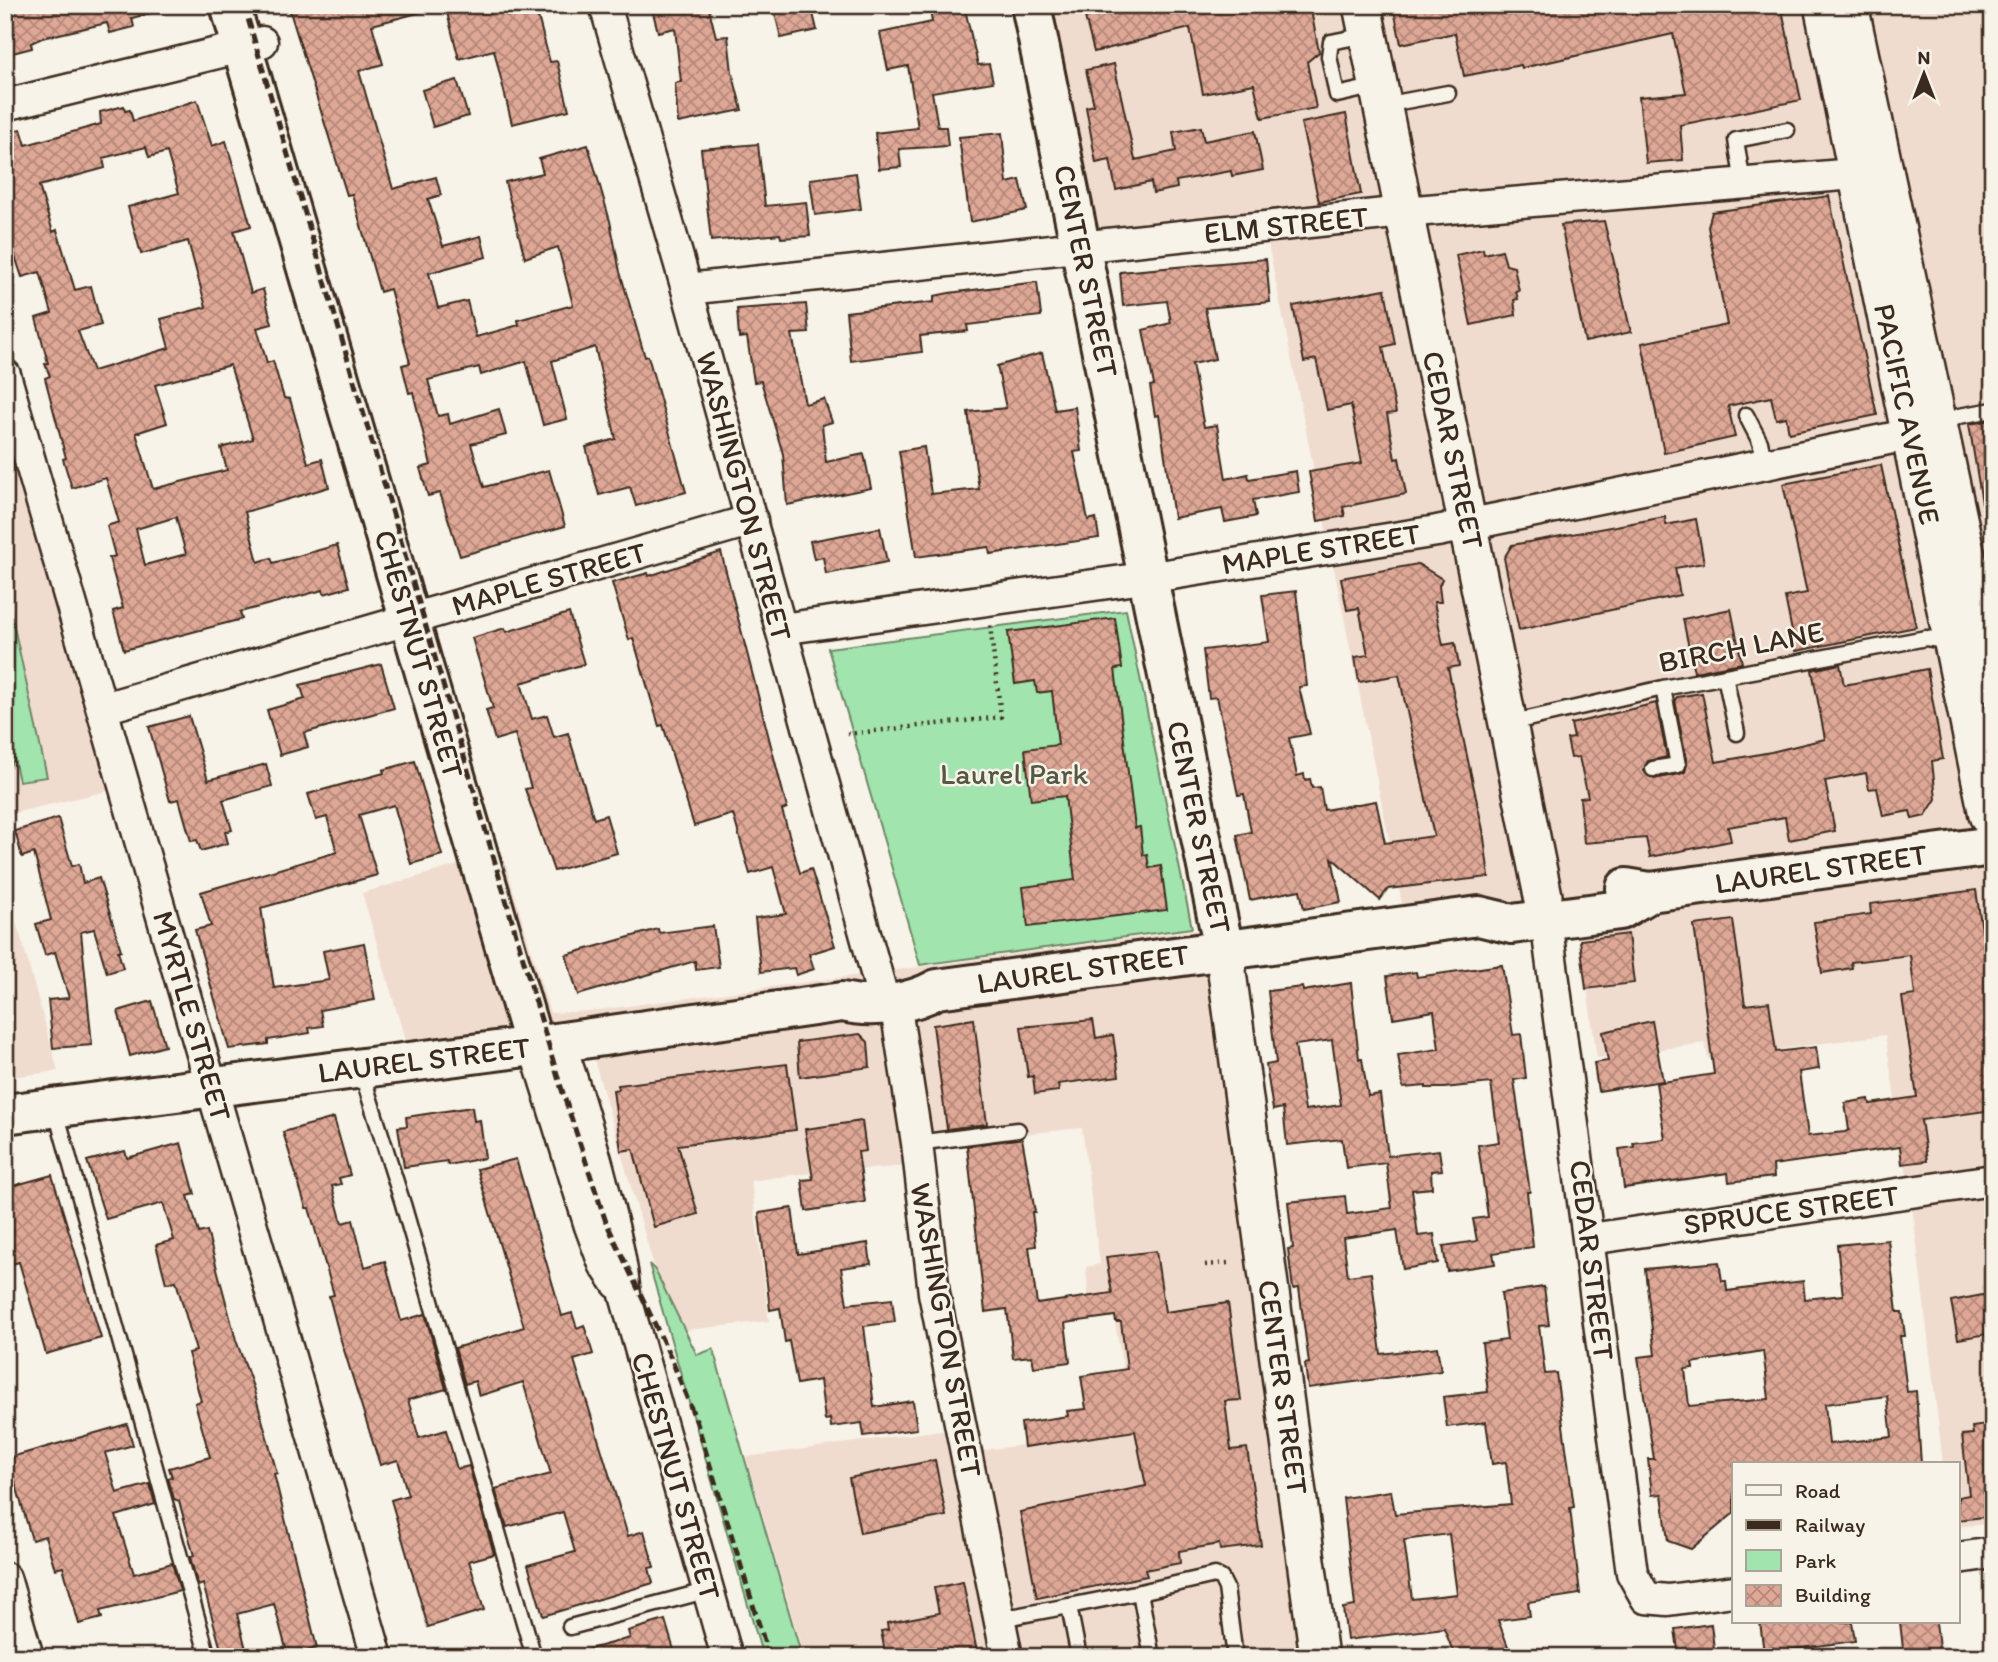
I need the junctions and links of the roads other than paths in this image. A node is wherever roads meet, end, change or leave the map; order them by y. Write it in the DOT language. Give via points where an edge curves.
graph roads {
  1 [pos="230,5"];
  2 [pos="252,5"];
  3 [pos="605,5"];
  4 [pos="1031,5"];
  5 [pos="1823,5"];
  6 [pos="1849,5"];
  7 [pos="1365,20"];
  8 [pos="252,45"];
  9 [pos="1448,93"];
  10 [pos="1381,95"];
  11 [pos="5,105"];
  12 [pos="1787,130"];
  13 [pos="1871,172"];
  14 [pos="1743,184"];
  15 [pos="1403,212"];
  16 [pos="1081,247"];
  17 [pos="687,289"];
  18 [pos="5,374"];
  19 [pos="1993,410"];
  20 [pos="1746,415"];
  21 [pos="1925,431"];
  22 [pos="1765,465"];
  23 [pos="752,520"];
  24 [pos="1469,524"];
  25 [pos="1148,578"];
  26 [pos="419,617"];
  27 [pos="781,629"];
  28 [pos="1968,640"];
  29 [pos="1725,676"];
  30 [pos="1993,683"];
  31 [pos="1663,688"];
  32 [pos="104,708"];
  33 [pos="1510,723"];
  34 [pos="1737,733"];
  35 [pos="1653,769"];
  36 [pos="1993,821"];
  37 [pos="1993,846"];
  38 [pos="1545,908"];
  39 [pos="1224,950"];
  40 [pos="888,994"];
  41 [pos="547,1045"];
  42 [pos="360,1068"];
  43 [pos="212,1086"];
  44 [pos="55,1108"];
  45 [pos="5,1114"];
  46 [pos="1018,1130"];
  47 [pos="916,1143"];
  48 [pos="1993,1180"];
  49 [pos="1590,1239"];
  50 [pos="1993,1553"];
  51 [pos="1960,1558"];
  52 [pos="5,1578"];
  53 [pos="709,1590"];
  54 [pos="1732,1591"];
  55 [pos="1140,1592"];
  56 [pos="1069,1606"];
  57 [pos="1000,1619"];
  58 [pos="569,1627"];
  59 [pos="28,1657"];
  60 [pos="208,1657"];
  61 [pos="377,1657"];
  62 [pos="534,1657"];
  63 [pos="727,1657"];
  64 [pos="1007,1657"];
  65 [pos="1079,1657"];
  66 [pos="1152,1657"];
  67 [pos="1235,1657"];
  68 [pos="1319,1657"];
  1 -- 8 [label="main road, CHESTNUT STREET"];
  2 -- 8 [label="main road, CHESTNUT STREET"];
  3 -- 17 [label="street, WASHINGTON STREET"];
  4 -- 16 [label="main road, CENTER STREET"];
  5 -- 13 [label="street, PACIFIC AVENUE"];
  6 -- 13 [label="street, PACIFIC AVENUE"];
  7 -- 10 [label="street, CEDAR STREET"];
  8 -- 11 [label="street"];
  8 -- 26 [label="main road, CHESTNUT STREET"];
  9 -- 10 [label="lane"];
  10 -- 15 [label="street, CEDAR STREET"];
  12 -- 14 [label="lane" via="1736,140"];
  13 -- 14 [label="street, ELM STREET"];
  13 -- 21 [label="street, PACIFIC AVENUE" via="1900,270"];
  14 -- 15 [label="street, ELM STREET" via="1544,193"];
  15 -- 16 [label="street, ELM STREET"];
  15 -- 24 [label="street, CEDAR STREET"];
  16 -- 17 [label="street, ELM STREET"];
  16 -- 25 [label="main road, CENTER STREET"];
  17 -- 23 [label="street, WASHINGTON STREET"];
  18 -- 32 [label="street, MYRTLE STREET"];
  19 -- 21 [label="lane" via="1959,416"];
  20 -- 22 [label="lane"];
  21 -- 22 [label="street, MAPLE STREET"];
  21 -- 28 [label="street, PACIFIC AVENUE"];
  22 -- 24 [label="street, MAPLE STREET"];
  23 -- 26 [label="street, MAPLE STREET"];
  23 -- 27 [label="street, WASHINGTON STREET"];
  24 -- 25 [label="street, MAPLE STREET"];
  24 -- 33 [label="street, CEDAR STREET"];
  25 -- 27 [label="street, MAPLE STREET"];
  25 -- 39 [label="main road, CENTER STREET"];
  26 -- 32 [label="street, MAPLE STREET"];
  26 -- 41 [label="main road, CHESTNUT STREET"];
  27 -- 40 [label="street, WASHINGTON STREET"];
  28 -- 29 [label="lane, BIRCH LANE" via="1926,638"];
  28 -- 30 [label="street, PACIFIC AVENUE"];
  28 -- 36 [label="street, PACIFIC AVENUE" via="1988,815"];
  29 -- 31 [label="lane, BIRCH LANE"];
  29 -- 34 [label="lane"];
  31 -- 33 [label="lane, BIRCH LANE"];
  31 -- 35 [label="lane" via="1678,765"];
  32 -- 43 [label="street, MYRTLE STREET"];
  33 -- 38 [label="street, CEDAR STREET"];
  37 -- 38 [label="main road, LAUREL STREET" via="1650,892 1616,887"];
  38 -- 39 [label="main road, LAUREL STREET" via="1508,900 1479,916"];
  38 -- 49 [label="street, CEDAR STREET"];
  39 -- 40 [label="main road, LAUREL STREET" via="937,989 919,999"];
  39 -- 68 [label="street, CENTER STREET"];
  40 -- 41 [label="main road, LAUREL STREET" via="857,989 842,1002"];
  40 -- 47 [label="street, WASHINGTON STREET"];
  41 -- 42 [label="main road, LAUREL STREET"];
  41 -- 53 [label="street, CHESTNUT STREET" via="574,1079 622,1258 625,1295"];
  42 -- 43 [label="main road, LAUREL STREET"];
  42 -- 62 [label="lane"];
  43 -- 44 [label="main road, LAUREL STREET"];
  43 -- 61 [label="street, MYRTLE STREET"];
  44 -- 45 [label="main road, LAUREL STREET"];
  44 -- 60 [label="lane"];
  46 -- 47 [label="lane"];
  47 -- 57 [label="street, WASHINGTON STREET" via="934,1293"];
  48 -- 49 [label="street, SPRUCE STREET"];
  49 -- 54 [label="street, CEDAR STREET" via="1632,1573 1646,1598 1668,1600"];
  50 -- 51 [label="street"];
  52 -- 59 [label="street"];
  53 -- 58 [label="lane"];
  53 -- 63 [label="street, CHESTNUT STREET"];
  55 -- 56 [label="lane"];
  55 -- 66 [label="lane"];
  55 -- 67 [label="lane" via="1221,1577"];
  56 -- 57 [label="lane"];
  56 -- 65 [label="lane"];
  57 -- 64 [label="street, WASHINGTON STREET"];
}
